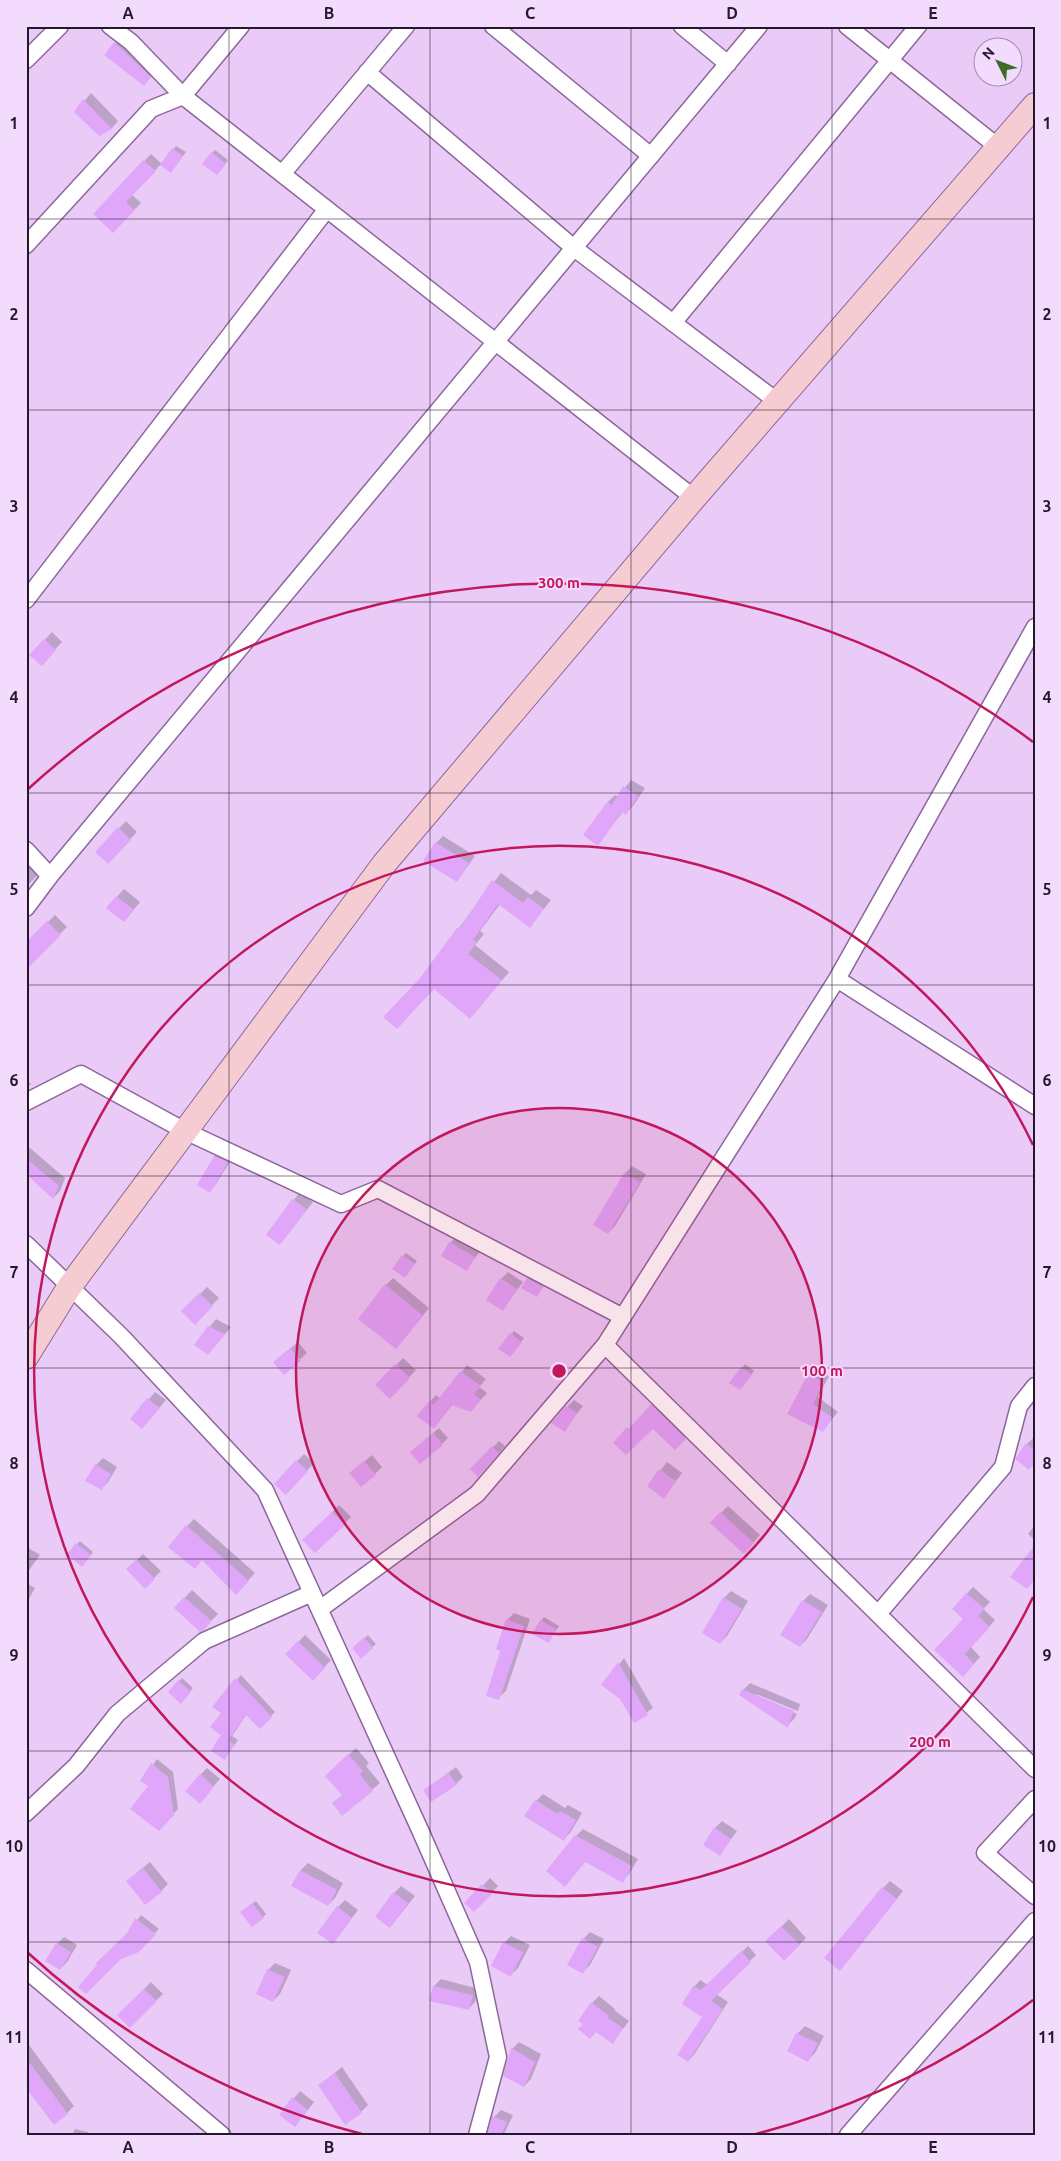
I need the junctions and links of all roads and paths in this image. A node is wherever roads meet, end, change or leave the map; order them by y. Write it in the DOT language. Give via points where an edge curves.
graph roads {
  1 [pos="60,26"];
  2 [pos="110,26"];
  3 [pos="241,26"];
  4 [pos="406,26"];
  5 [pos="492,26"];
  6 [pos="682,26"];
  7 [pos="758,26"];
  8 [pos="847,26"];
  9 [pos="918,26"];
  10 [pos="26,60"];
  11 [pos="889,61"];
  12 [pos="728,64"];
  13 [pos="367,72"];
  14 [pos="183,96"];
  15 [pos="1035,105"];
  16 [pos="998,147"];
  17 [pos="651,156"];
  18 [pos="282,174"];
  19 [pos="326,209"];
  20 [pos="26,246"];
  21 [pos="574,248"];
  22 [pos="673,323"];
  23 [pos="496,342"];
  24 [pos="778,402"];
  25 [pos="694,498"];
  26 [pos="26,600"];
  27 [pos="1035,626"];
  28 [pos="26,850"];
  29 [pos="50,876"];
  30 [pos="26,908"];
  31 [pos="837,979"];
  32 [pos="26,1102"];
  33 [pos="1035,1106"];
  34 [pos="185,1131"];
  35 [pos="26,1244"];
  36 [pos="70,1286"];
  37 [pos="623,1317"];
  38 [pos="605,1345"];
  39 [pos="26,1356"];
  40 [pos="1035,1386"];
  41 [pos="312,1593"];
  42 [pos="320,1609"];
  43 [pos="878,1614"];
  44 [pos="1035,1768"];
  45 [pos="1035,1799"];
  46 [pos="26,1813"];
  47 [pos="1035,1896"];
  48 [pos="1035,1920"];
  49 [pos="26,1970"];
  50 [pos="222,2135"];
  51 [pos="476,2135"];
  52 [pos="848,2135"];
  1 -- 10 [label="street"];
  2 -- 14 [label="street" via="131,42"];
  3 -- 14 [label="street"];
  4 -- 13 [label="street"];
  5 -- 17 [label="street"];
  6 -- 12 [label="street"];
  7 -- 12 [label="street"];
  8 -- 11 [label="street"];
  9 -- 11 [label="street"];
  11 -- 16 [label="street"];
  11 -- 22 [label="street"];
  12 -- 17 [label="street"];
  13 -- 18 [label="street"];
  13 -- 21 [label="street"];
  14 -- 18 [label="street"];
  14 -- 20 [label="street" via="151,108"];
  15 -- 16 [label="street"];
  16 -- 24 [label="street"];
  17 -- 21 [label="street"];
  18 -- 19 [label="street"];
  19 -- 23 [label="street"];
  19 -- 26 [label="street"];
  21 -- 22 [label="street"];
  21 -- 23 [label="street"];
  22 -- 24 [label="street"];
  23 -- 25 [label="street"];
  23 -- 29 [label="street"];
  24 -- 25 [label="street"];
  25 -- 34 [label="street" via="384,864"];
  27 -- 31 [label="street"];
  28 -- 29 [label="street"];
  29 -- 30 [label="street"];
  31 -- 33 [label="street"];
  31 -- 37 [label="street"];
  32 -- 34 [label="street" via="81,1074"];
  34 -- 36 [label="street"];
  34 -- 37 [label="street" via="341,1204 378,1189"];
  35 -- 36 [label="street"];
  36 -- 39 [label="street"];
  36 -- 41 [label="street" via="265,1490"];
  37 -- 38 [label="street"];
  38 -- 42 [label="street" via="477,1494"];
  38 -- 43 [label="street"];
  40 -- 43 [label="street" via="1019,1406 1003,1467"];
  41 -- 42 [label="street"];
  41 -- 46 [label="street" via="204,1642 117,1714 76,1766"];
  42 -- 51 [label="street" via="478,1962 498,2057"];
  43 -- 44 [label="street"];
  45 -- 47 [label="street" via="985,1853"];
  48 -- 52 [label="street"];
  49 -- 50 [label="street"];
}
